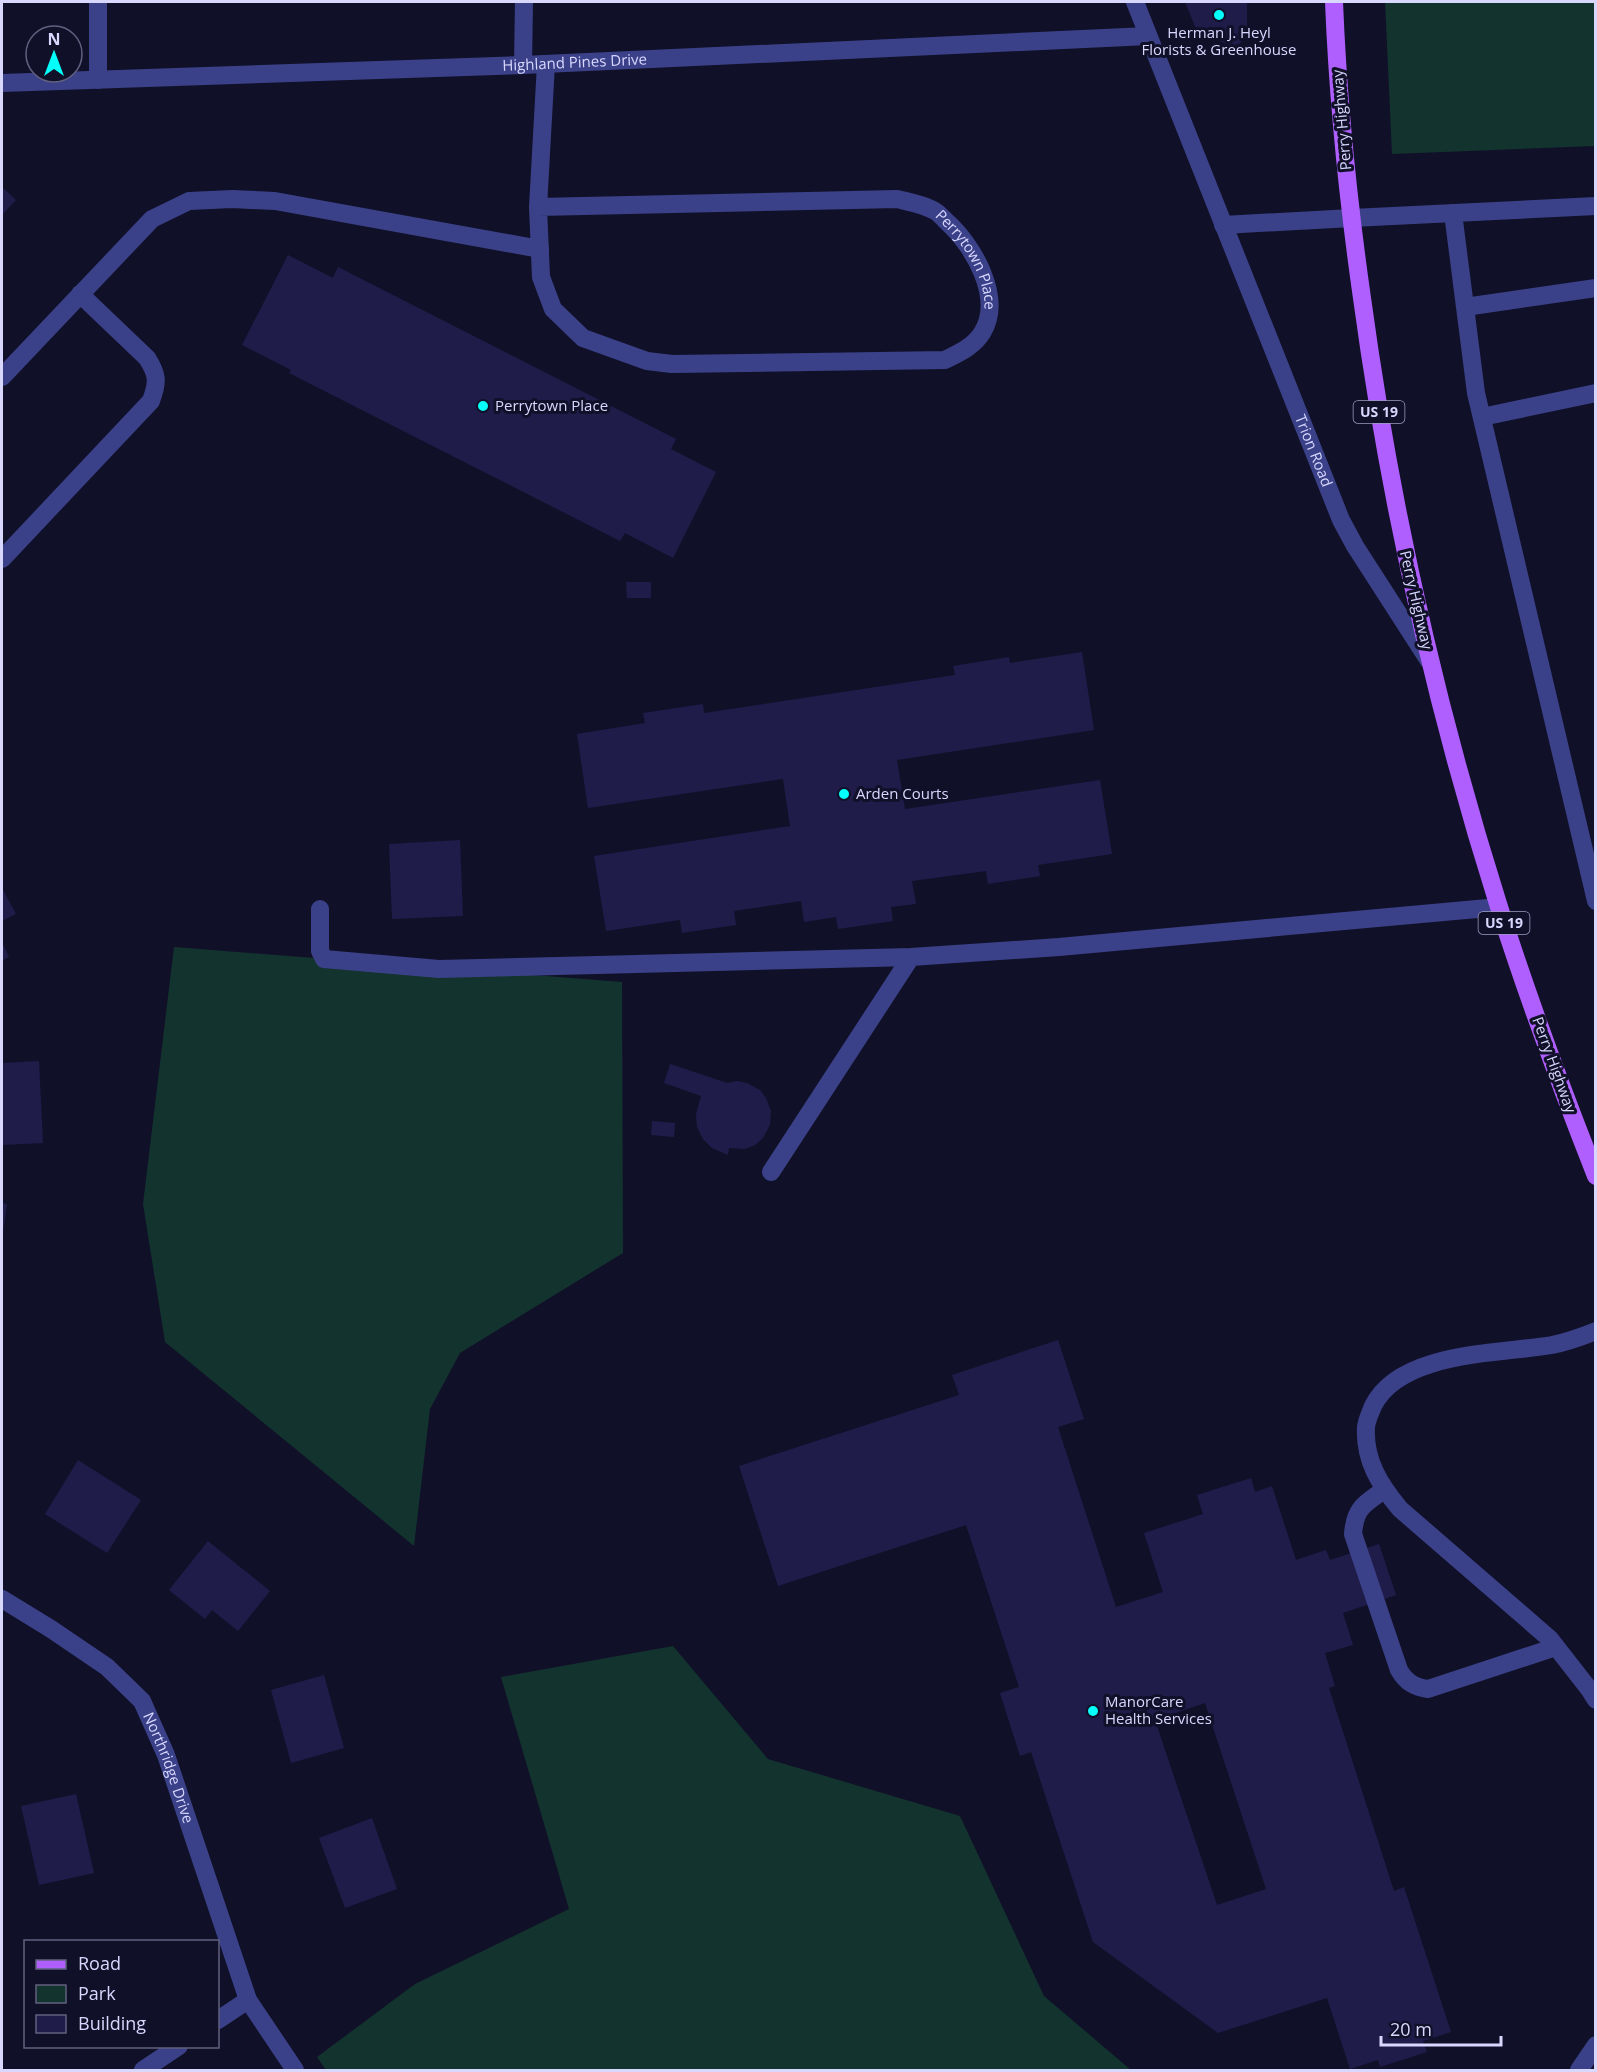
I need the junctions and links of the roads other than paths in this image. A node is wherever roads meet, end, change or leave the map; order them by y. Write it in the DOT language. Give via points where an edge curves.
graph roads {
  1 [pos="98,2"];
  2 [pos="524,2"];
  3 [pos="1135,2"];
  4 [pos="1334,2"];
  5 [pos="1148,36"];
  6 [pos="546,64"];
  7 [pos="523,65"];
  8 [pos="98,80"];
  9 [pos="2,83"];
  10 [pos="1596,206"];
  11 [pos="538,207"];
  12 [pos="1453,213"];
  13 [pos="1352,218"];
  14 [pos="1223,225"];
  15 [pos="540,249"];
  16 [pos="1596,288"];
  17 [pos="80,294"];
  18 [pos="1466,307"];
  19 [pos="2,376"];
  20 [pos="1596,393"];
  21 [pos="1482,417"];
  22 [pos="2,559"];
  23 [pos="1431,664"];
  24 [pos="1596,901"];
  25 [pos="1499,907"];
  26 [pos="320,909"];
  27 [pos="911,957"];
  28 [pos="771,1172"];
  29 [pos="1596,1176"];
  30 [pos="1596,1331"];
  31 [pos="1384,1490"];
  32 [pos="2,1599"];
  33 [pos="1556,1647"];
  34 [pos="1596,1700"];
  35 [pos="248,2000"];
  36 [pos="219,2019"];
  37 [pos="1596,2045"];
  38 [pos="176,2048"];
  39 [pos="143,2070"];
  40 [pos="295,2070"];
  41 [pos="1579,2070"];
  1 -- 8 [label="street"];
  2 -- 7 [label="street"];
  3 -- 5 [label="street, Trion Road"];
  4 -- 13 [label="main road, Perry Highway / US 19"];
  5 -- 6 [label="street, Highland Pines Drive"];
  5 -- 14 [label="street, Trion Road"];
  6 -- 7 [label="street, Highland Pines Drive"];
  6 -- 11 [label="street, Perrytown Place"];
  7 -- 8 [label="street, Highland Pines Drive"];
  8 -- 9 [label="street, Highland Pines Drive"];
  10 -- 12 [label="street"];
  11 -- 15 [label="street, Perrytown Place"];
  11 -- 15 [label="street, Perrytown Place" via="897,199 934,210 959,232 987,289 989,310 982,332 967,348 945,360 672,364 646,361 583,338 553,309 542,277"];
  12 -- 13 [label="street"];
  12 -- 18 [label="street"];
  13 -- 14 [label="street"];
  13 -- 23 [label="main road, Perry Highway / US 19" via="1389,473"];
  14 -- 23 [label="street, Trion Road" via="1341,520"];
  15 -- 17 [label="street" via="275,201 189,201 152,219"];
  16 -- 18 [label="street"];
  17 -- 19 [label="street"];
  17 -- 22 [label="street" via="147,358 157,386 151,401"];
  18 -- 21 [label="street"];
  20 -- 21 [label="street"];
  21 -- 24 [label="street"];
  23 -- 25 [label="main road, Perry Highway / US 19"];
  25 -- 27 [label="street"];
  25 -- 29 [label="main road, Perry Highway / US 19"];
  26 -- 27 [label="street" via="320,951 327,961 439,969"];
  27 -- 28 [label="street"];
  30 -- 31 [label="street" via="1553,1344 1430,1364 1389,1385 1366,1420 1365,1439 1369,1461"];
  31 -- 33 [label="street" via="1400,1509"];
  31 -- 33 [label="street" via="1365,1503 1354,1518 1353,1534 1404,1678 1428,1689"];
  32 -- 35 [label="street, Northridge Drive" via="108,1667 142,1701 166,1755"];
  33 -- 34 [label="street"];
  35 -- 36 [label="street"];
  35 -- 40 [label="street, Northridge Drive"];
  37 -- 41 [label="street"];
  38 -- 39 [label="street"];
}
